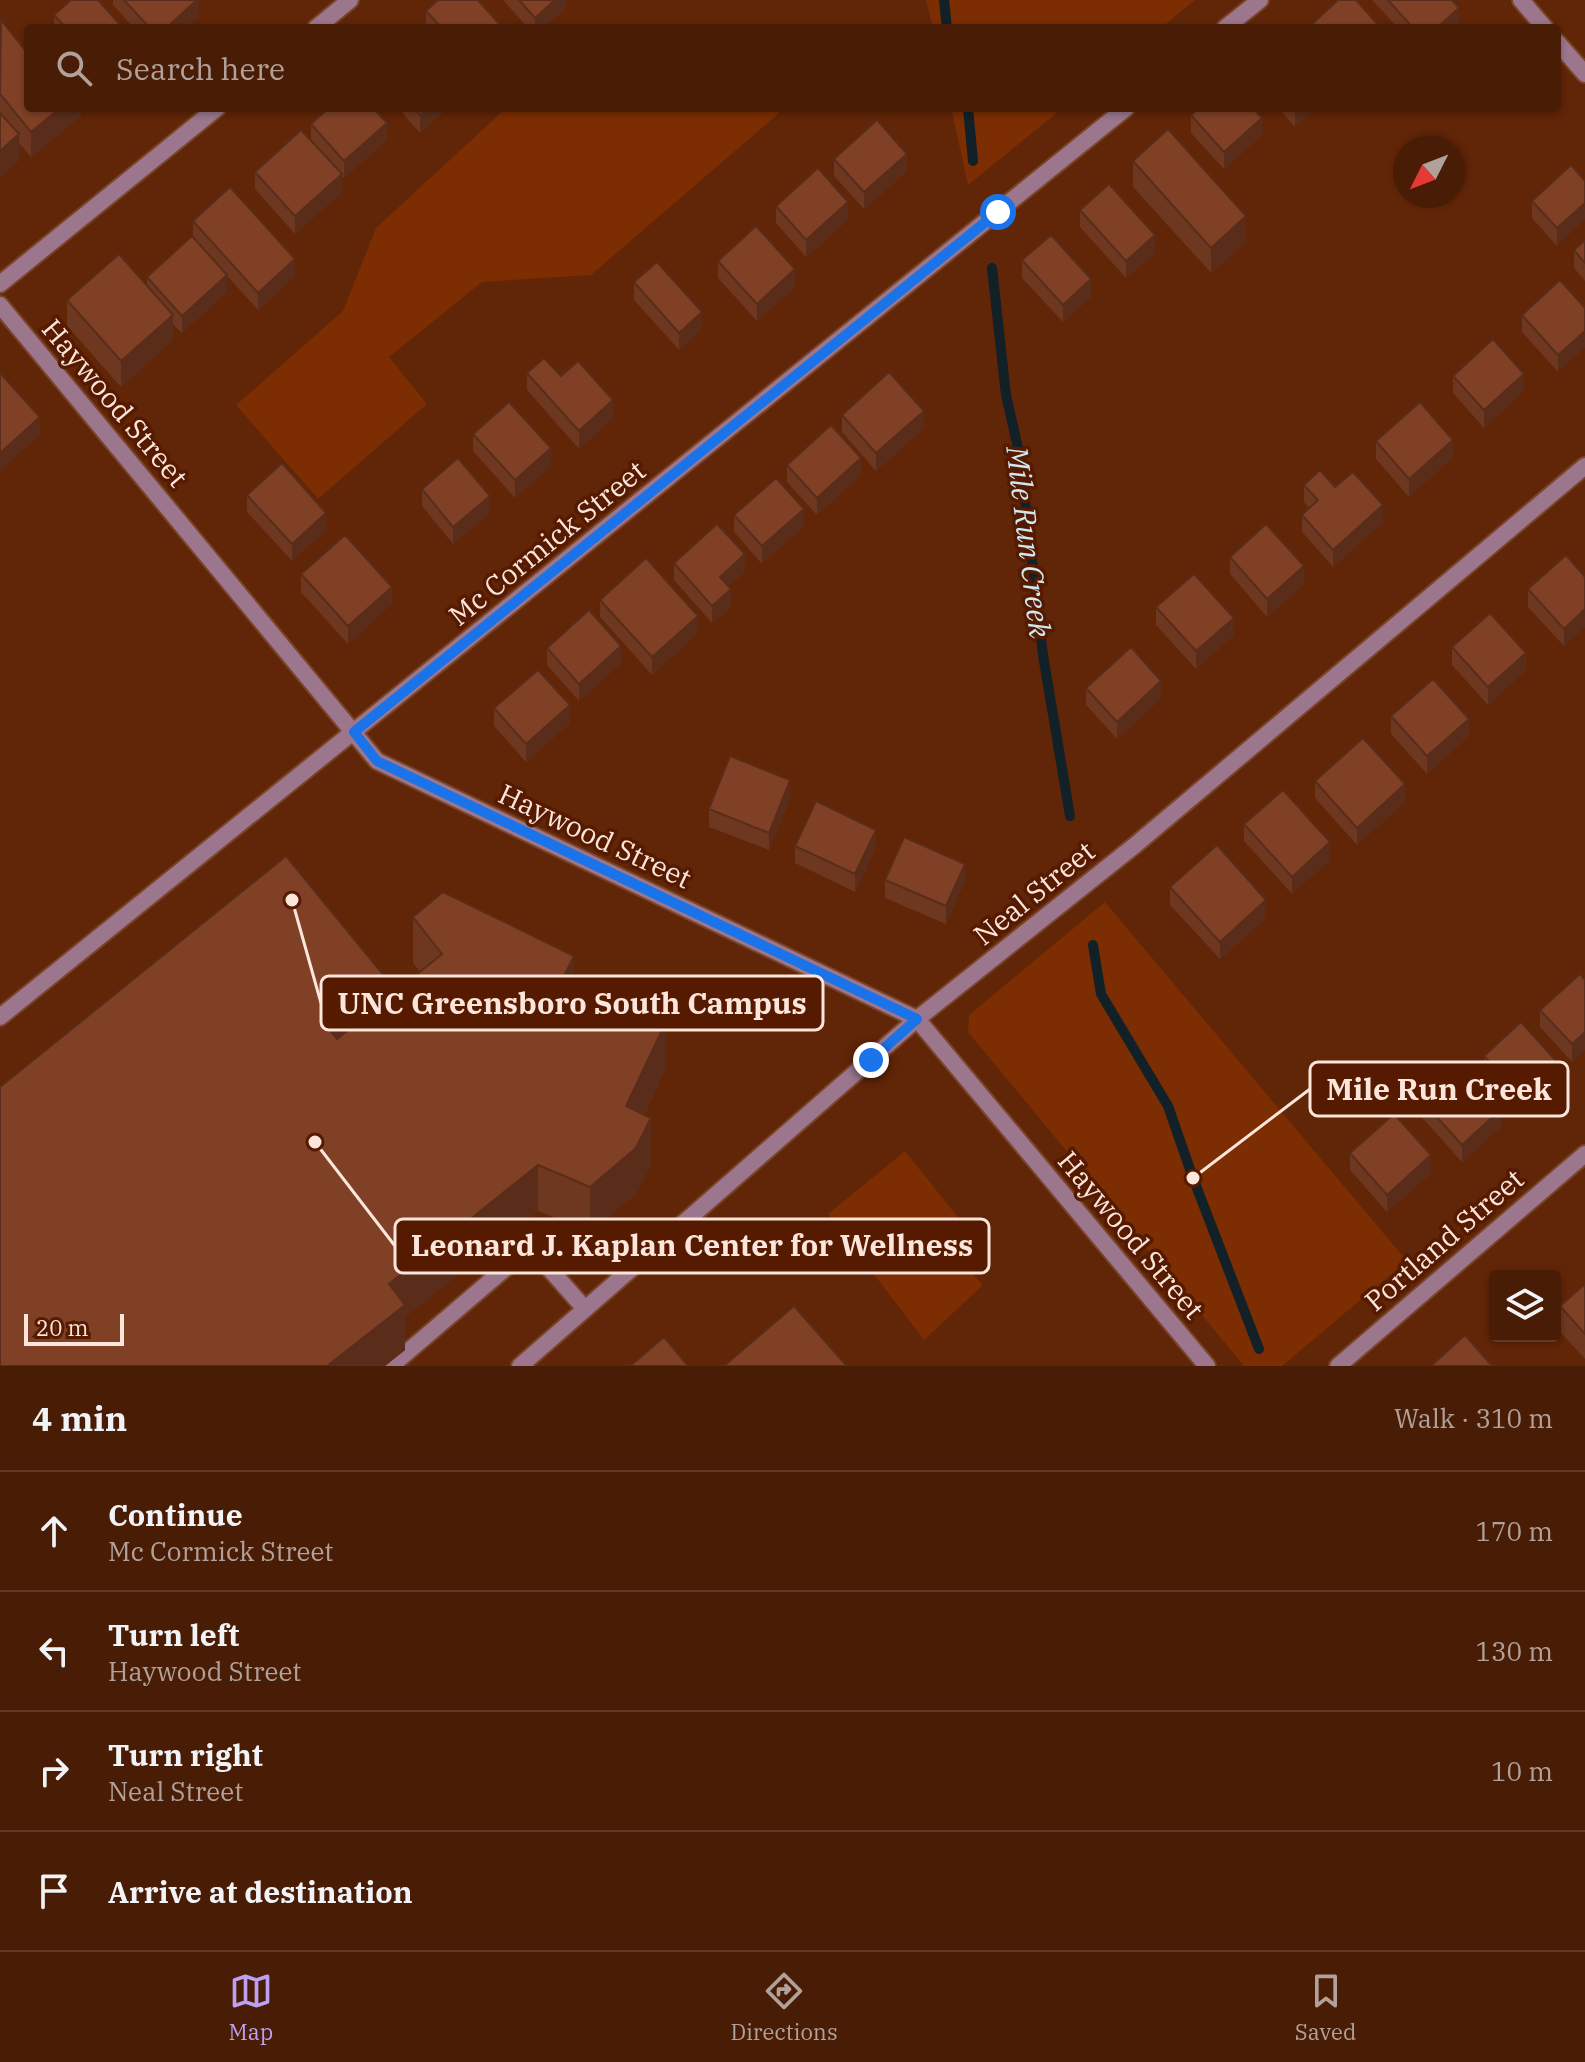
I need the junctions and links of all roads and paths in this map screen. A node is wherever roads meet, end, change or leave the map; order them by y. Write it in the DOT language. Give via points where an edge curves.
graph roads {
  1 [pos="350,0"];
  2 [pos="1260,0"];
  3 [pos="1521,0"];
  4 [pos="321,24"];
  5 [pos="1230,24"];
  6 [pos="1542,24"];
  7 [pos="1561,47"];
  8 [pos="1585,74"];
  9 [pos="212,112"];
  10 [pos="1121,112"];
  11 [pos="0,284"];
  12 [pos="0,305"];
  13 [pos="1585,466"];
  14 [pos="354,732"];
  15 [pos="0,1017"];
  16 [pos="917,1019"];
  17 [pos="1585,1154"];
  18 [pos="585,1309"];
  19 [pos="391,1366"];
  20 [pos="520,1366"];
  21 [pos="1207,1366"];
  22 [pos="1338,1366"];
  1 -- 4 [label="street"];
  2 -- 5 [label="street"];
  3 -- 6 [label="street"];
  7 -- 8 [label="street"];
  9 -- 11 [label="street"];
  10 -- 14 [label="street, Mc Cormick Street"];
  12 -- 14 [label="street, Haywood Street"];
  13 -- 16 [label="street, Neal Street" via="1134,846"];
  14 -- 15 [label="street, Mc Cormick Street"];
  14 -- 16 [label="street, Haywood Street" via="377,761"];
  16 -- 18 [label="street, Neal Street"];
  16 -- 21 [label="street, Haywood Street"];
  17 -- 22 [label="street, Portland Street"];
  18 -- 19 [label="street" via="540,1258 522,1254"];
  18 -- 20 [label="street, Neal Street"];
}
